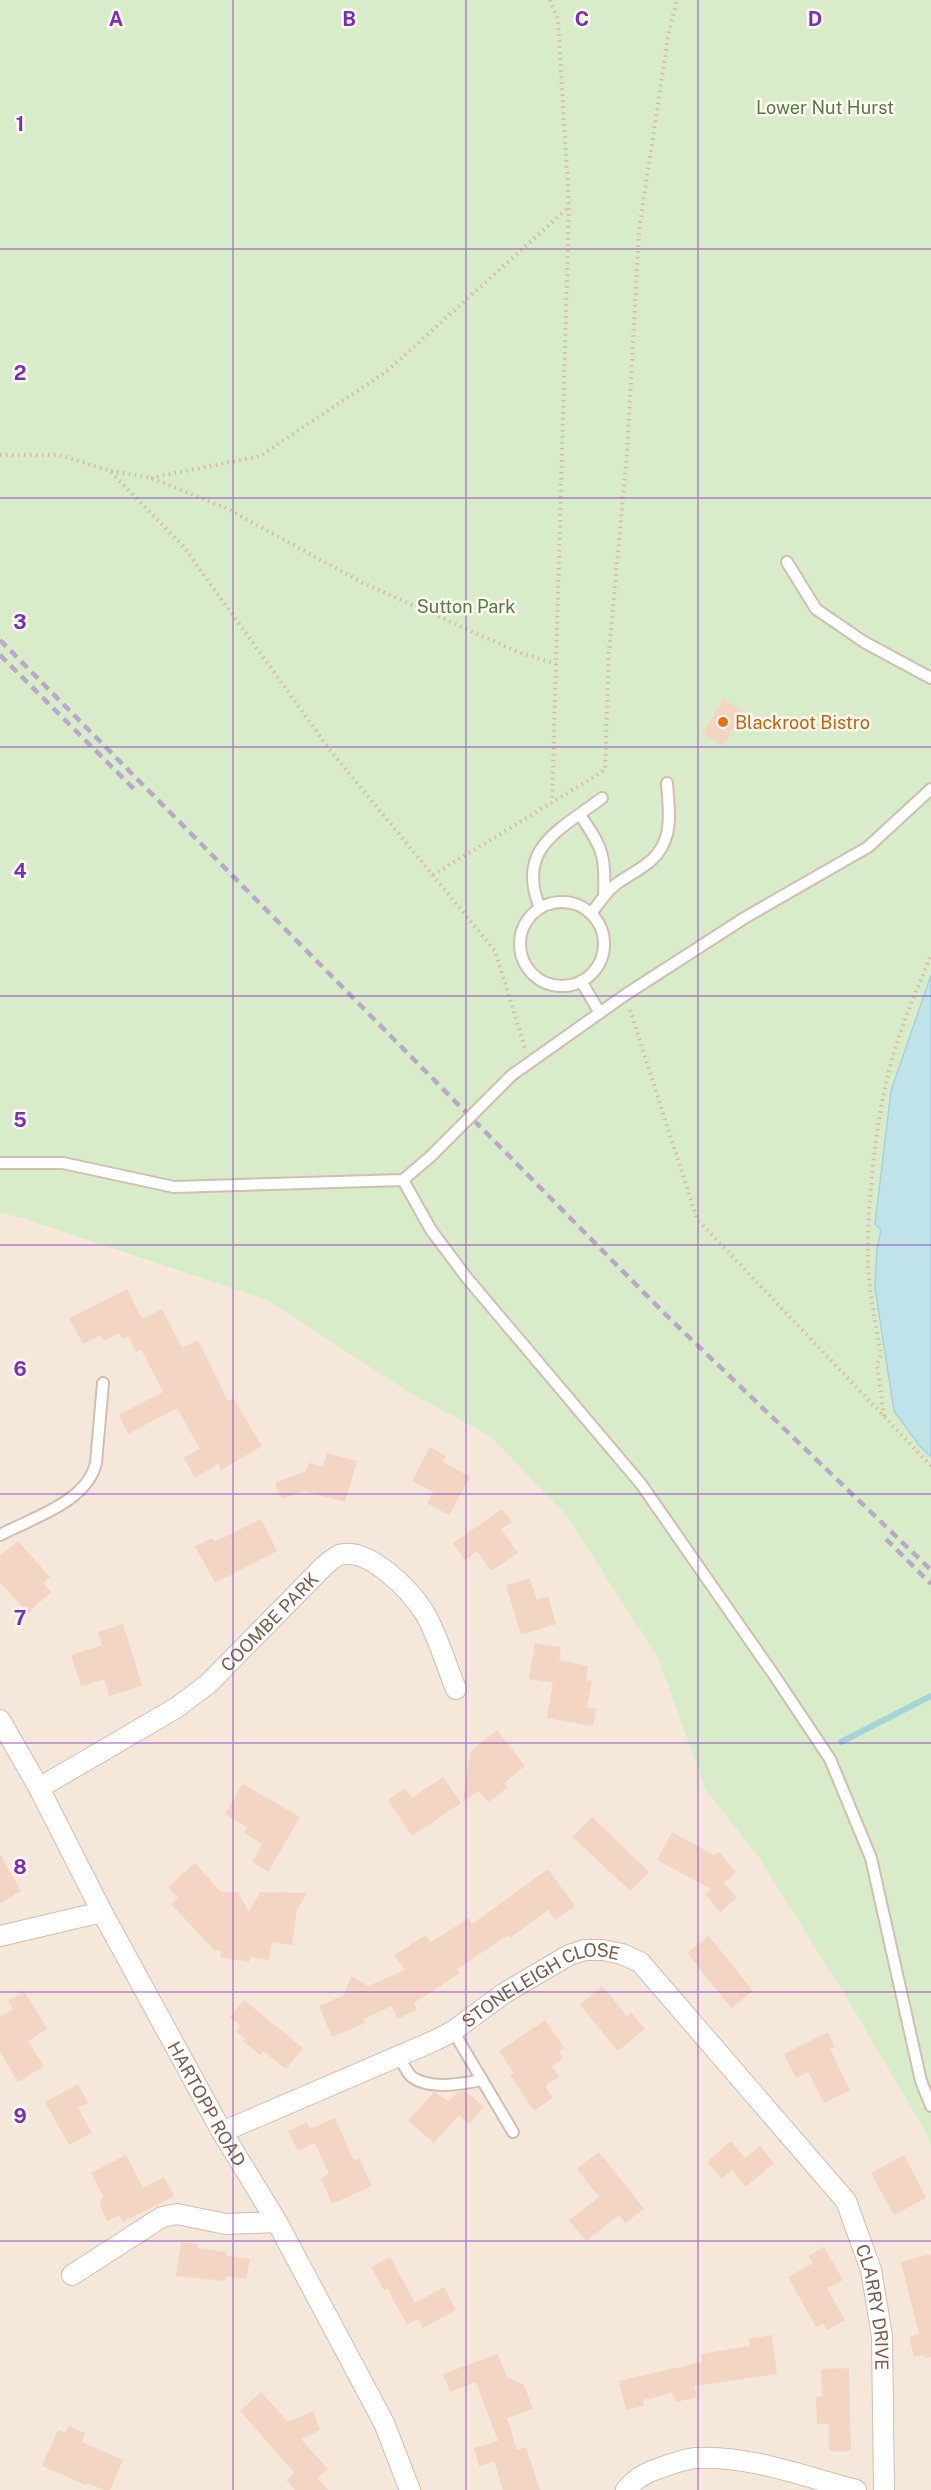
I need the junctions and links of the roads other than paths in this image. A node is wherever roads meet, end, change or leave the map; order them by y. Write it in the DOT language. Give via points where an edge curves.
graph roads {
  1 [pos="787,562"];
  2 [pos="931,678"];
  3 [pos="667,783"];
  4 [pos="931,789"];
  5 [pos="602,798"];
  6 [pos="580,815"];
  7 [pos="604,895"];
  8 [pos="540,908"];
  9 [pos="591,914"];
  10 [pos="581,981"];
  11 [pos="600,1013"];
  12 [pos="0,1163"];
  13 [pos="403,1180"];
  14 [pos="103,1383"];
  15 [pos="0,1535"];
  16 [pos="456,1689"];
  17 [pos="0,1720"];
  18 [pos="39,1788"];
  19 [pos="102,1912"];
  20 [pos="0,1936"];
  21 [pos="453,2031"];
  22 [pos="399,2056"];
  23 [pos="482,2080"];
  24 [pos="931,2106"];
  25 [pos="222,2132"];
  26 [pos="513,2132"];
  27 [pos="798,2147"];
  28 [pos="277,2222"];
  29 [pos="72,2275"];
  30 [pos="410,2490"];
  31 [pos="626,2490"];
  32 [pos="856,2490"];
  33 [pos="884,2490"];
  1 -- 2 [label="lane" via="816,609 864,642"];
  3 -- 7 [label="lane" via="669,815 662,848 646,867"];
  4 -- 11 [label="lane" via="868,847 746,917"];
  5 -- 6 [label="lane"];
  6 -- 7 [label="lane" via="601,848 606,864"];
  6 -- 8 [label="lane" via="549,838 533,861 531,877"];
  7 -- 9 [label="lane"];
  8 -- 9 [label="lane" via="567,902"];
  8 -- 10 [label="lane" via="522,930 522,958 530,970 547,982 567,986"];
  9 -- 10 [label="lane" via="604,937 604,950 592,974"];
  10 -- 11 [label="lane"];
  11 -- 13 [label="lane, bridge" via="512,1075"];
  12 -- 13 [label="lane" via="63,1164 174,1187"];
  13 -- 24 [label="lane" via="432,1230 467,1278 640,1484 830,1759 871,1858 921,2081"];
  14 -- 15 [label="lane" via="93,1475 63,1502"];
  16 -- 18 [label="street, COOMBE PARK" via="425,1613 410,1592 371,1560 356,1554 339,1555 208,1684 176,1708"];
  17 -- 18 [label="street, HARTOPP ROAD"];
  18 -- 19 [label="street, HARTOPP ROAD"];
  19 -- 20 [label="street"];
  19 -- 25 [label="street, HARTOPP ROAD"];
  21 -- 22 [label="street, STONELEIGH CLOSE"];
  21 -- 23 [label="lane"];
  21 -- 27 [label="street, STONELEIGH CLOSE" via="503,1994 569,1955 585,1950 622,1954 640,1962"];
  22 -- 23 [label="lane" via="411,2076 434,2084"];
  22 -- 25 [label="street, STONELEIGH CLOSE"];
  23 -- 26 [label="lane"];
  25 -- 28 [label="street, HARTOPP ROAD"];
  27 -- 33 [label="street, CLARRY DRIVE" via="846,2201 871,2270 882,2336"];
  28 -- 29 [label="street" via="226,2224 170,2214"];
  28 -- 30 [label="street, HARTOPP ROAD" via="384,2422"];
  31 -- 32 [label="street" via="643,2474 663,2467 693,2458 720,2458"];
}
